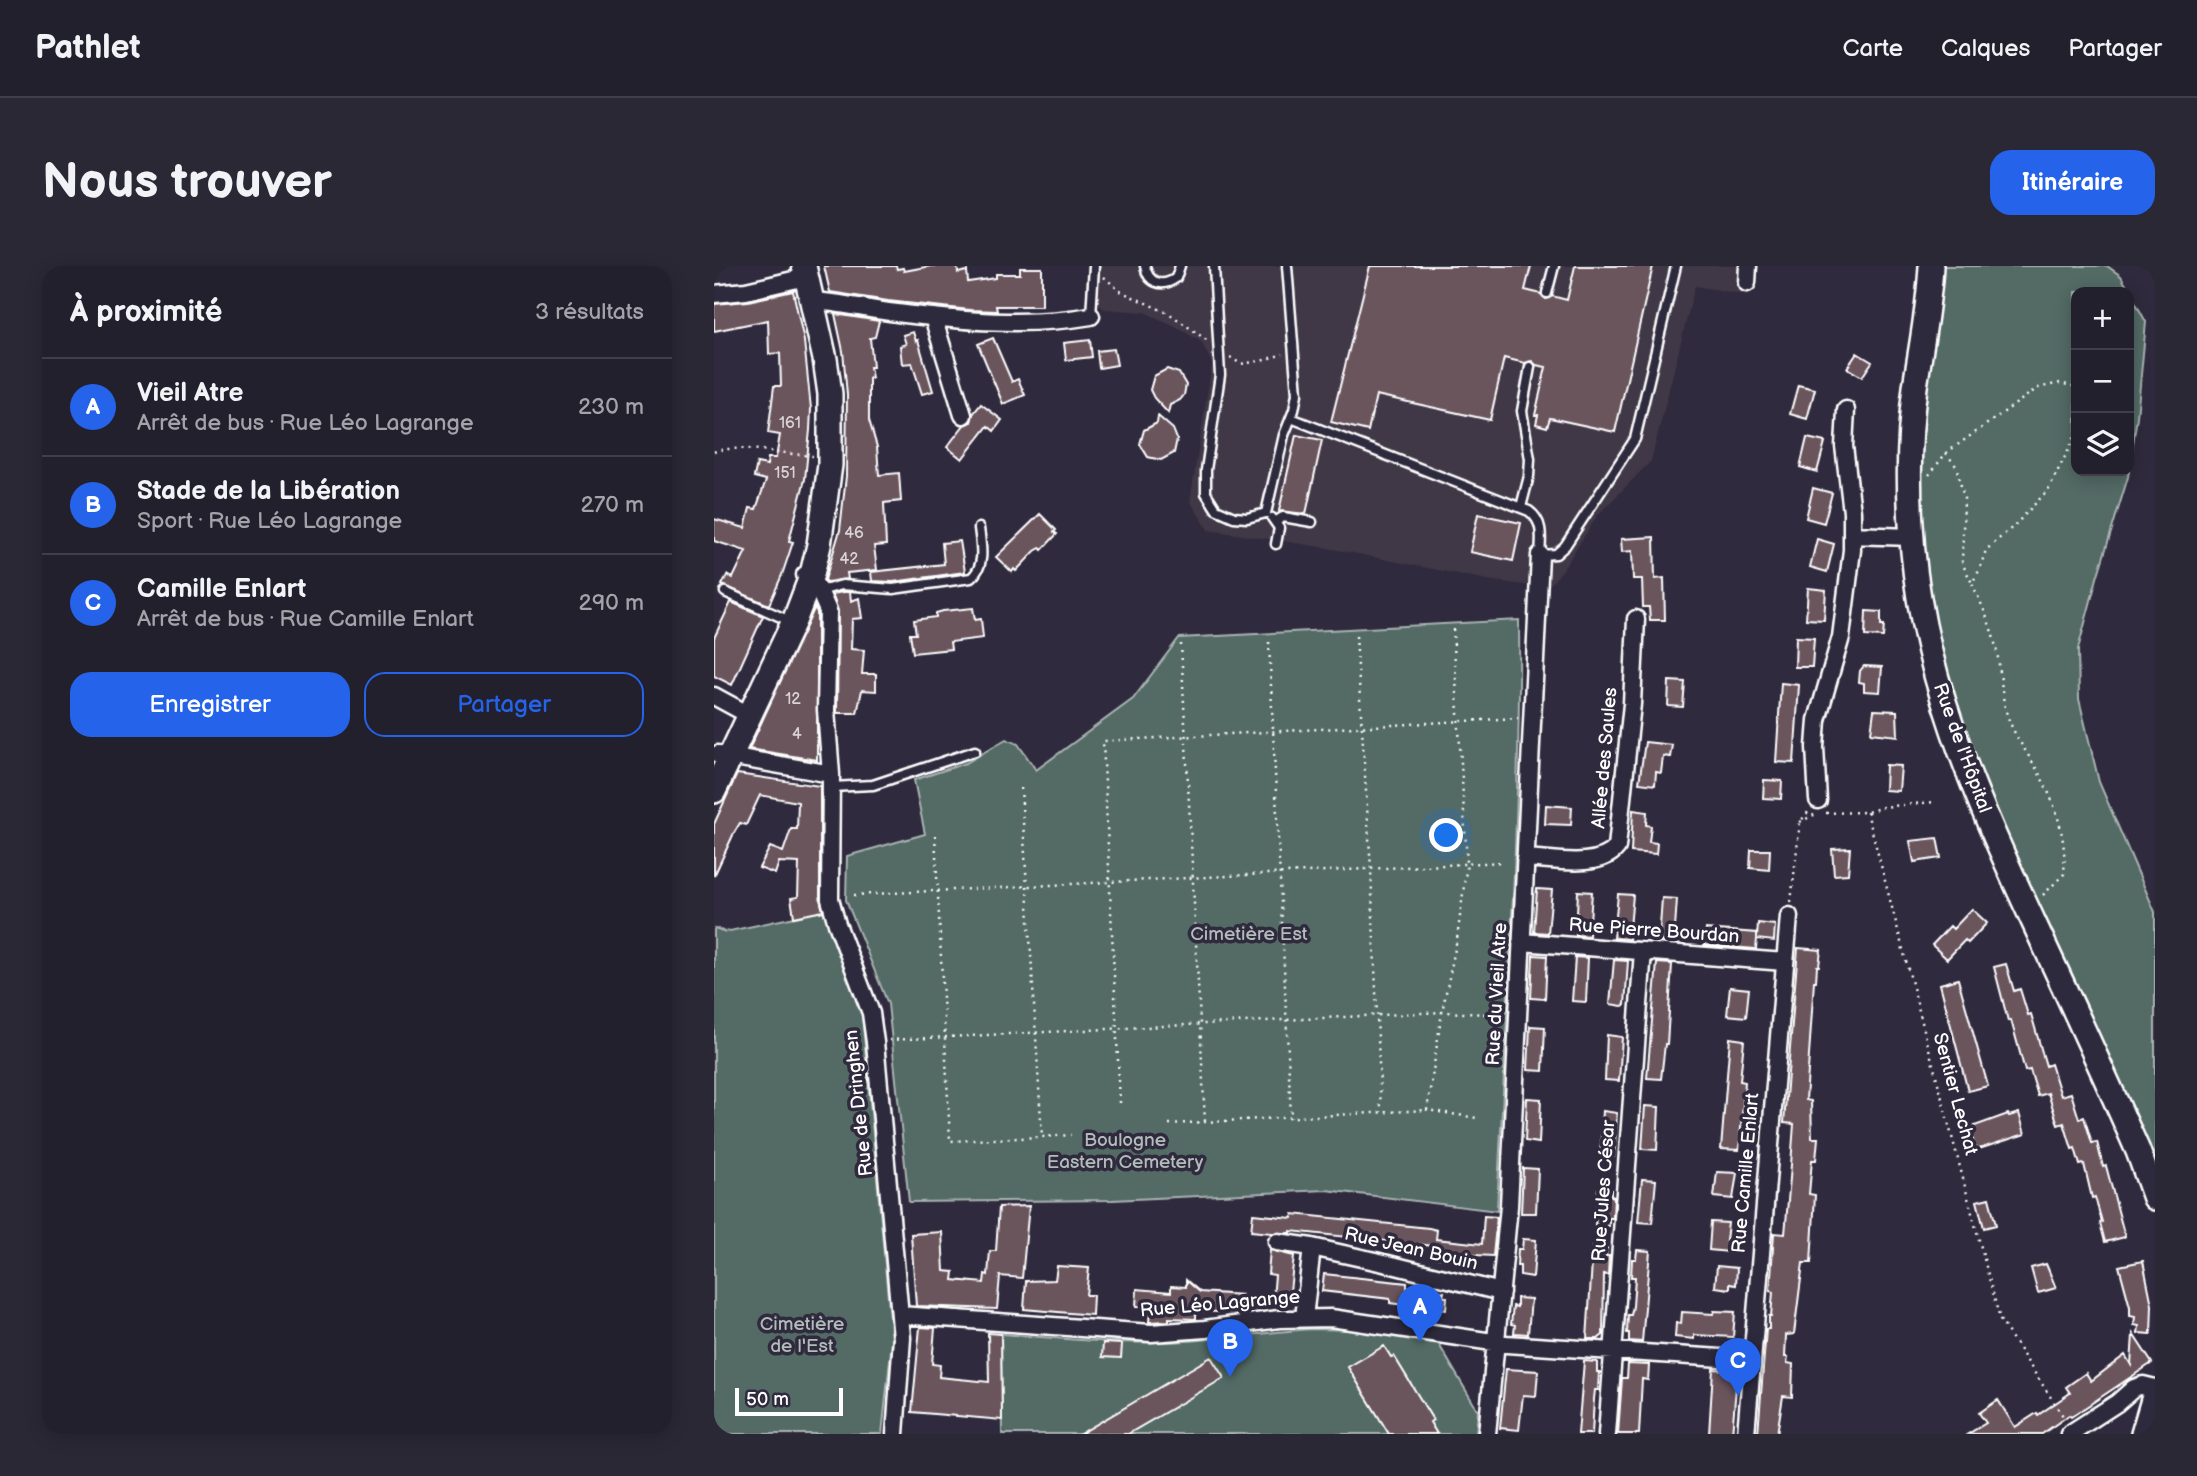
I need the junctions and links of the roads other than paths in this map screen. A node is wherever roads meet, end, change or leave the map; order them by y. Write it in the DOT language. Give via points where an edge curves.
graph roads {
  1 [pos="1145,266"];
  2 [pos="1180,266"];
  3 [pos="1214,266"];
  4 [pos="1287,266"];
  5 [pos="1554,266"];
  6 [pos="1676,266"];
  7 [pos="1748,266"];
  8 [pos="1931,266"];
  9 [pos="1094,267"];
  10 [pos="805,272"];
  11 [pos="1747,283"];
  12 [pos="1547,293"];
  13 [pos="714,294"];
  14 [pos="811,301"];
  15 [pos="1091,316"];
  16 [pos="933,317"];
  17 [pos="1530,367"];
  18 [pos="1846,410"];
  19 [pos="963,415"];
  20 [pos="1290,418"];
  21 [pos="1521,507"];
  22 [pos="1266,513"];
  23 [pos="1275,522"];
  24 [pos="1312,522"];
  25 [pos="979,528"];
  26 [pos="1852,535"];
  27 [pos="1912,537"];
  28 [pos="1276,544"];
  29 [pos="1540,555"];
  30 [pos="811,582"];
  31 [pos="725,592"];
  32 [pos="783,618"];
  33 [pos="1636,619"];
  34 [pos="714,696"];
  35 [pos="744,712"];
  36 [pos="975,751"];
  37 [pos="721,757"];
  38 [pos="831,781"];
  39 [pos="714,790"];
  40 [pos="1818,800"];
  41 [pos="1525,858"];
  42 [pos="1789,916"];
  43 [pos="1521,942"];
  44 [pos="1643,951"];
  45 [pos="1785,962"];
  46 [pos="2155,1198"];
  47 [pos="1276,1242"];
  48 [pos="1312,1247"];
  49 [pos="1501,1292"];
  50 [pos="900,1315"];
  51 [pos="1304,1318"];
  52 [pos="1496,1343"];
  53 [pos="1614,1352"];
  54 [pos="1752,1360"];
  55 [pos="2153,1396"];
  56 [pos="2071,1433"];
  57 [pos="895,1434"];
  58 [pos="1488,1434"];
  59 [pos="1607,1434"];
  60 [pos="1746,1434"];
  61 [pos="2143,1434"];
  1 -- 2 [label="lane" via="1154,282 1164,284 1176,278"];
  3 -- 22 [label="lane" via="1220,375 1206,493 1216,509 1234,517"];
  4 -- 20 [label="lane" via="1297,394"];
  5 -- 12 [label="lane"];
  6 -- 29 [label="lane" via="1635,439 1565,546 1556,554"];
  7 -- 11 [label="street"];
  8 -- 27 [label="street, Rue de l'Hôpital" via="1914,395"];
  9 -- 15 [label="lane"];
  10 -- 13 [label="street" via="755,289"];
  10 -- 14 [label="street"];
  14 -- 16 [label="street"];
  14 -- 30 [label="street" via="829,383 830,457"];
  15 -- 16 [label="street" via="989,321"];
  16 -- 19 [label="street"];
  17 -- 21 [label="lane" via="1522,411 1529,476"];
  18 -- 26 [label="street" via="1844,446"];
  20 -- 21 [label="lane"];
  20 -- 22 [label="lane"];
  21 -- 29 [label="lane" via="1539,522"];
  22 -- 23 [label="lane"];
  23 -- 24 [label="lane" via="1283,517"];
  23 -- 28 [label="lane" via="1279,532"];
  25 -- 30 [label="lane" via="981,563 971,578 893,589"];
  26 -- 27 [label="street"];
  26 -- 40 [label="street" via="1841,637 1816,720"];
  27 -- 46 [label="street, Rue de l'Hôpital" via="1928,645 1964,765"];
  29 -- 41 [label="street, Rue du Vieil Atre"];
  30 -- 32 [label="street"];
  30 -- 35 [label="street"];
  30 -- 38 [label="street, Rue de Dringhen" via="828,611 826,710"];
  31 -- 32 [label="lane"];
  32 -- 35 [label="street"];
  33 -- 41 [label="street, Allée des Saules" via="1616,847 1608,856 1593,861"];
  34 -- 35 [label="street"];
  35 -- 37 [label="street"];
  36 -- 38 [label="lane" via="864,787"];
  37 -- 38 [label="street"];
  37 -- 39 [label="street"];
  38 -- 50 [label="street, Rue de Dringhen" via="830,899 871,1013"];
  41 -- 43 [label="street, Rue du Vieil Atre"];
  42 -- 45 [label="street, Rue Camille Enlart"];
  43 -- 44 [label="street, Rue Pierre Bourdan"];
  43 -- 49 [label="street, Rue du Vieil Atre"];
  44 -- 45 [label="street, Rue Pierre Bourdan"];
  44 -- 53 [label="street, Rue Jules César"];
  45 -- 54 [label="street, Rue Camille Enlart"];
  47 -- 48 [label="street, Rue Jean Bouin"];
  48 -- 49 [label="street, Rue Jean Bouin"];
  48 -- 51 [label="street"];
  49 -- 52 [label="street, Rue du Vieil Atre"];
  50 -- 51 [label="street, Rue Léo Lagrange" via="1140,1333"];
  50 -- 57 [label="street, Rue de Dringhen"];
  51 -- 52 [label="street, Rue Léo Lagrange" via="1350,1320"];
  52 -- 53 [label="street, Rue Léo Lagrange"];
  52 -- 58 [label="street, Rue du Vieil Atre"];
  53 -- 54 [label="street, Rue Léo Lagrange"];
  53 -- 59 [label="street, Rue Jules César"];
  54 -- 60 [label="street, Rue Camille Enlart"];
  55 -- 56 [label="street" via="2117,1403"];
  55 -- 61 [label="street"];
}
